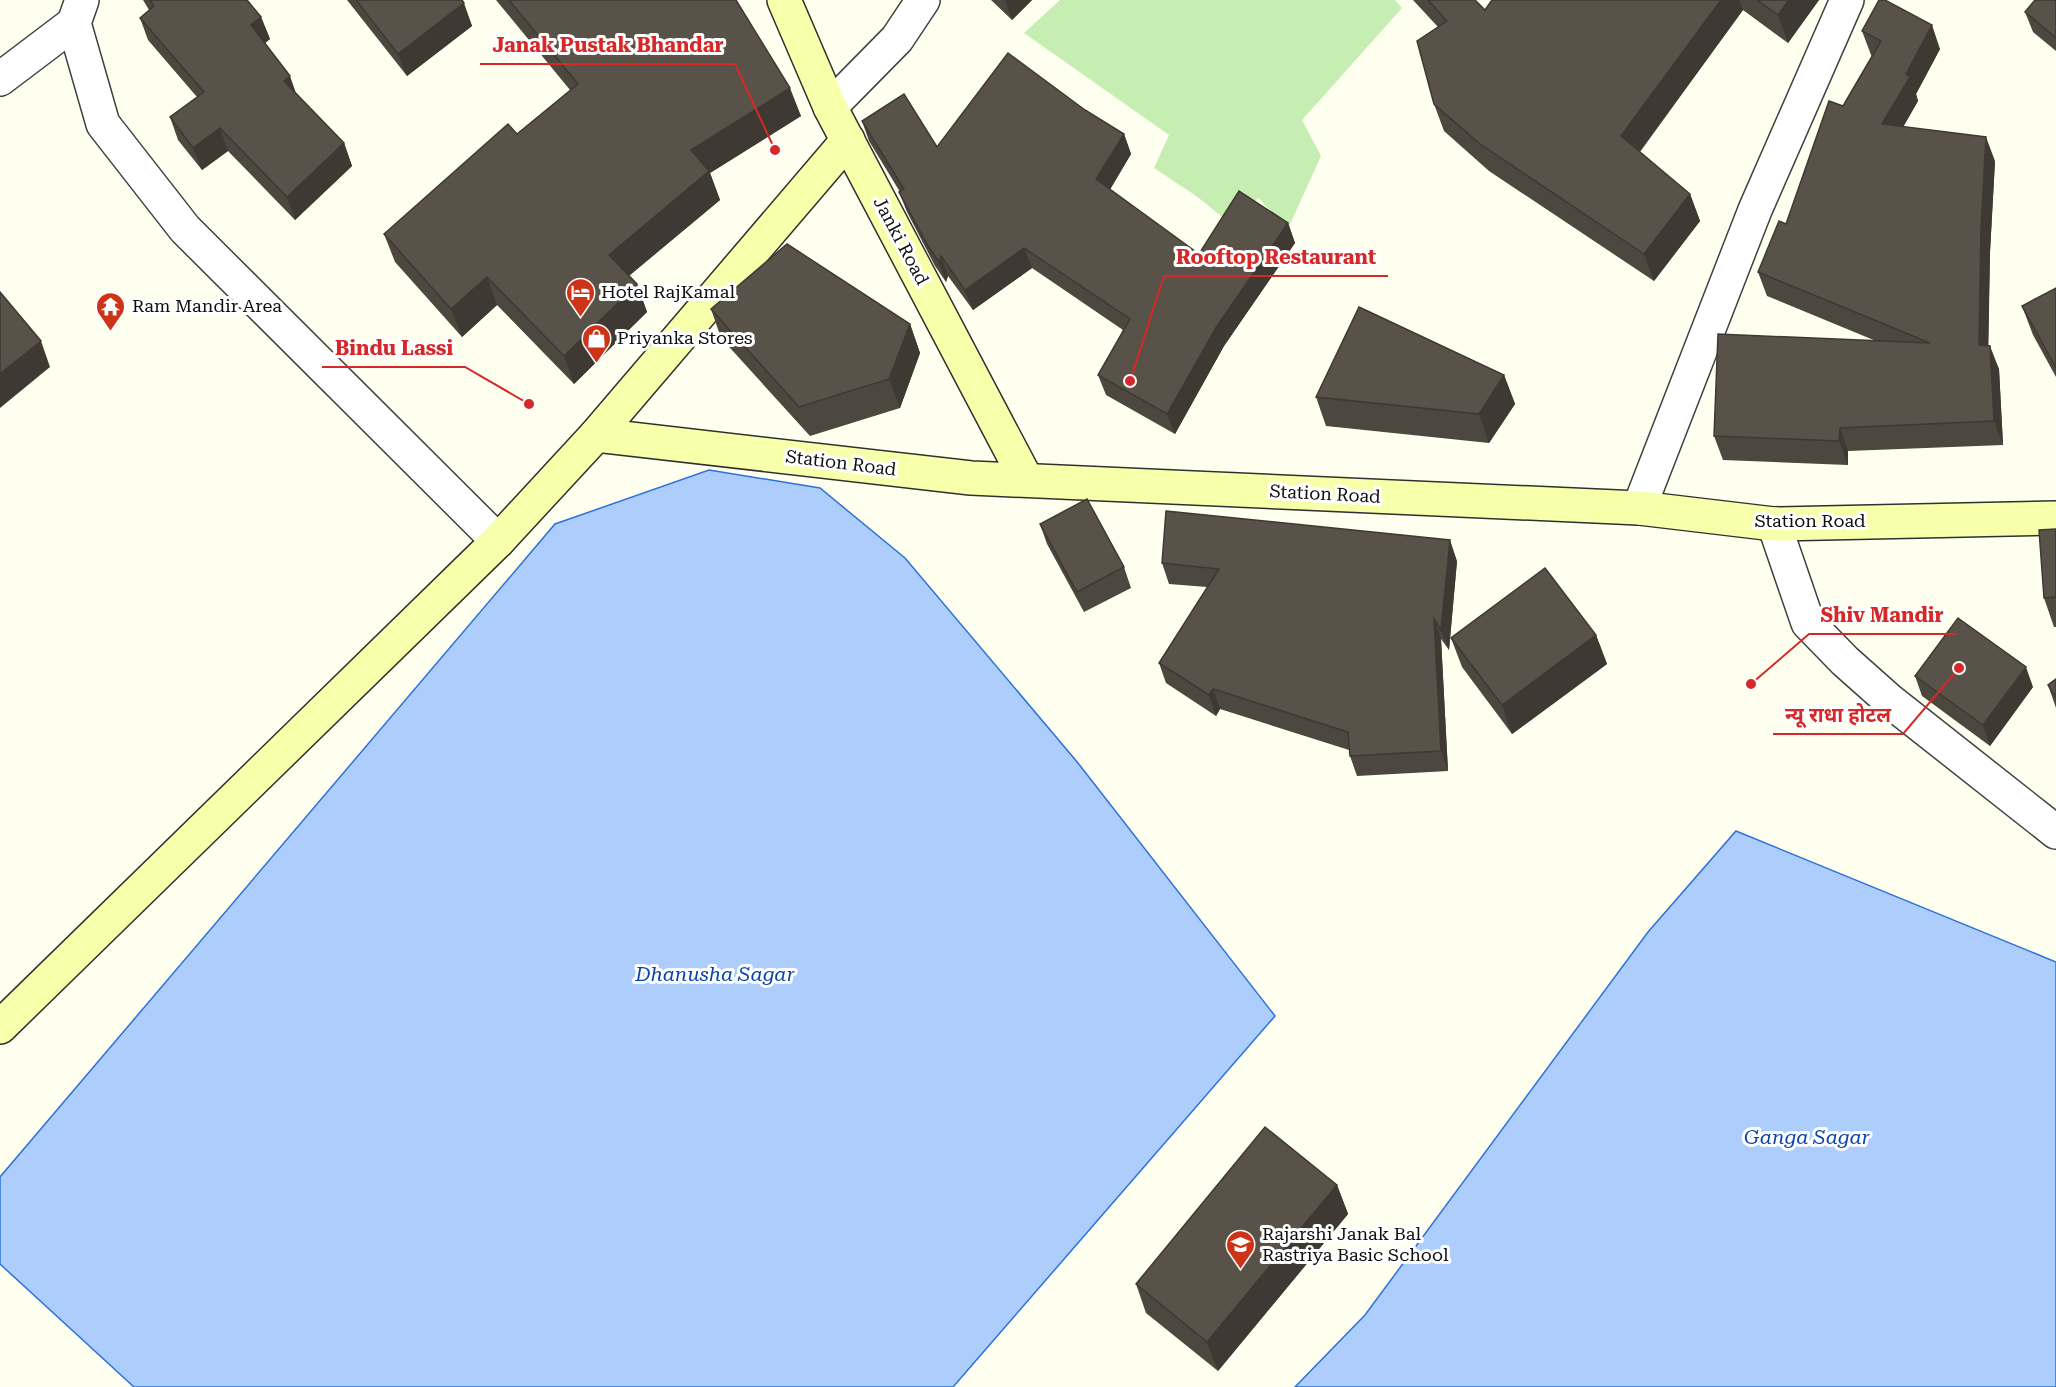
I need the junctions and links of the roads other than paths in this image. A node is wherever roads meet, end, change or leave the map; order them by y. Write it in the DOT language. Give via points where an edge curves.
graph roads {
  1 [pos="784,0"];
  2 [pos="923,0"];
  3 [pos="1847,0"];
  4 [pos="78,12"];
  5 [pos="0,80"];
  6 [pos="830,107"];
  7 [pos="848,140"];
  8 [pos="596,435"];
  9 [pos="1026,479"];
  10 [pos="1639,508"];
  11 [pos="2056,518"];
  12 [pos="1773,524"];
  13 [pos="498,541"];
  14 [pos="2056,832"];
  15 [pos="3,1018"];
  1 -- 6 [label="street, Janki Road"];
  2 -- 6 [label="street" via="897,39"];
  3 -- 10 [label="street" via="1755,210"];
  4 -- 5 [label="street"];
  4 -- 13 [label="street" via="103,124 185,229"];
  6 -- 7 [label="street, Janki Road"];
  7 -- 8 [label="street"];
  7 -- 9 [label="street, Janki Road"];
  8 -- 9 [label="street, Station Road" via="971,478"];
  8 -- 13 [label="street"];
  9 -- 10 [label="street, Station Road"];
  10 -- 12 [label="street, Station Road"];
  11 -- 12 [label="street, Station Road"];
  12 -- 14 [label="street" via="1808,623 1890,701"];
  13 -- 15 [label="street"];
}
